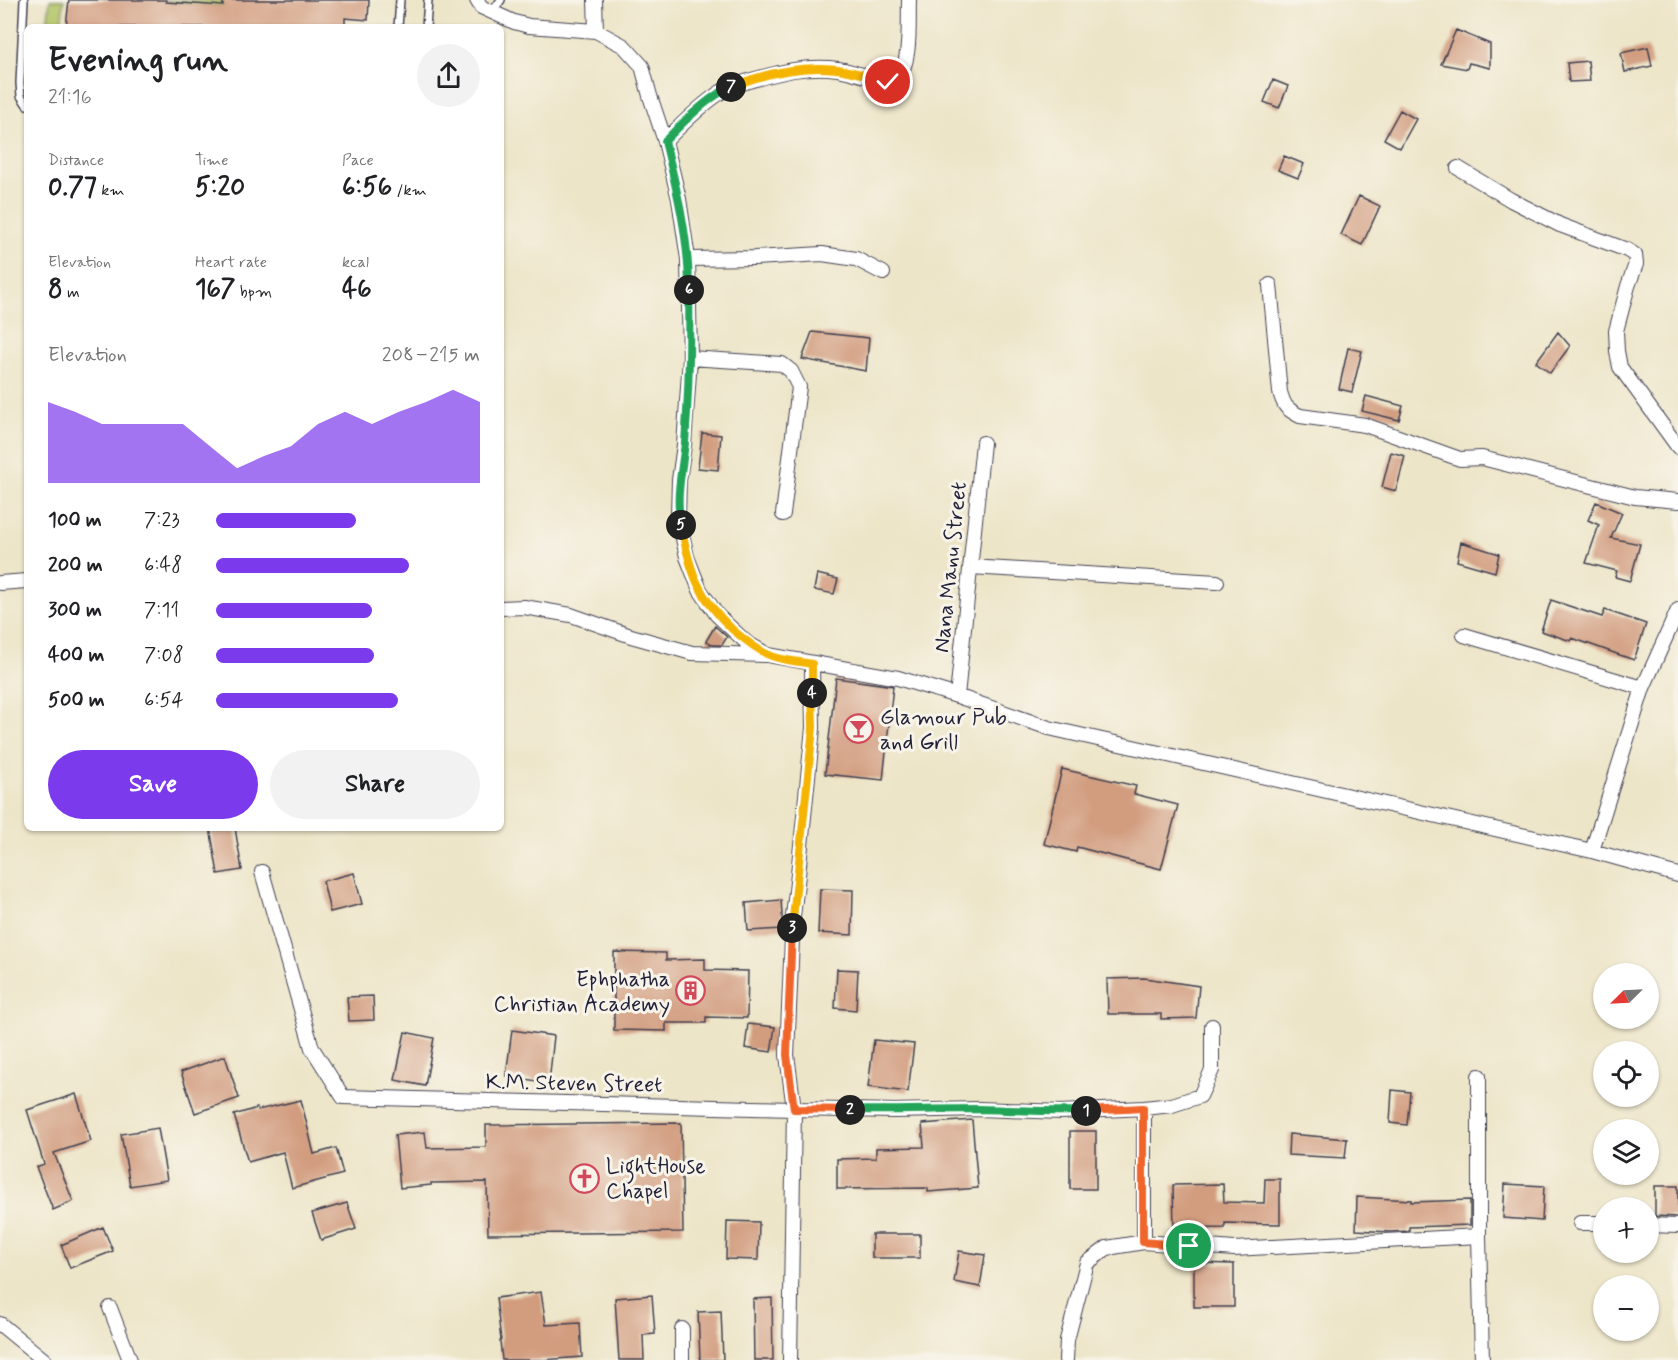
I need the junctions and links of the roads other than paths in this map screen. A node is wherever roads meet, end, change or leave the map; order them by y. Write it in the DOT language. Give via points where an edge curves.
graph roads {
  1 [pos="24,0"];
  2 [pos="400,0"];
  3 [pos="428,0"];
  4 [pos="477,0"];
  5 [pos="501,0"];
  6 [pos="596,0"];
  7 [pos="909,0"];
  8 [pos="491,13"];
  9 [pos="399,24"];
  10 [pos="426,24"];
  11 [pos="596,31"];
  12 [pos="24,100"];
  13 [pos="665,141"];
  14 [pos="1458,168"];
  15 [pos="688,259"];
  16 [pos="883,273"];
  17 [pos="1270,285"];
  18 [pos="690,358"];
  19 [pos="984,443"];
  20 [pos="1678,447"];
  21 [pos="1678,501"];
  22 [pos="783,514"];
  23 [pos="970,567"];
  24 [pos="24,581"];
  25 [pos="1217,582"];
  26 [pos="0,583"];
  27 [pos="504,608"];
  28 [pos="1678,610"];
  29 [pos="1464,635"];
  30 [pos="768,656"];
  31 [pos="812,664"];
  32 [pos="1642,688"];
  33 [pos="957,696"];
  34 [pos="1592,851"];
  35 [pos="262,873"];
  36 [pos="1678,875"];
  37 [pos="1212,1026"];
  38 [pos="1479,1076"];
  39 [pos="1143,1108"];
  40 [pos="794,1109"];
  41 [pos="1580,1223"];
  42 [pos="1593,1223"];
  43 [pos="1659,1225"];
  44 [pos="1678,1226"];
  45 [pos="1479,1236"];
  46 [pos="1143,1242"];
  47 [pos="110,1308"];
  48 [pos="0,1324"];
  49 [pos="682,1329"];
  50 [pos="44,1360"];
  51 [pos="130,1360"];
  52 [pos="682,1360"];
  53 [pos="790,1360"];
  54 [pos="1066,1360"];
  55 [pos="1482,1360"];
  1 -- 12 [label="lane" via="20,83"];
  2 -- 9 [label="lane"];
  3 -- 10 [label="lane"];
  4 -- 8 [label="street"];
  5 -- 8 [label="lane"];
  6 -- 11 [label="street"];
  7 -- 13 [label="street" via="907,50 903,73 897,80 888,82 840,69 783,71 722,91"];
  8 -- 11 [label="street" via="529,26"];
  11 -- 13 [label="street" via="624,46 642,66"];
  13 -- 15 [label="street"];
  14 -- 20 [label="street" via="1560,225 1635,255 1636,264 1616,331 1620,368"];
  15 -- 16 [label="street" via="822,254 856,259"];
  15 -- 18 [label="street"];
  17 -- 21 [label="street" via="1280,392 1286,408 1292,412 1365,425 1460,459 1482,458 1635,497"];
  18 -- 22 [label="street" via="782,364 791,371 799,387"];
  18 -- 30 [label="street" via="678,514 687,557 700,590 717,615 747,643"];
  19 -- 23 [label="street, Nana Manu Street"];
  23 -- 25 [label="street"];
  23 -- 33 [label="street, Nana Manu Street"];
  24 -- 26 [label="street"];
  27 -- 30 [label="street" via="571,615 692,653"];
  28 -- 32 [label="street"];
  29 -- 32 [label="street"];
  30 -- 31 [label="street"];
  31 -- 33 [label="street" via="898,678"];
  31 -- 40 [label="street" via="813,728 793,916 787,1055"];
  32 -- 34 [label="street"];
  33 -- 34 [label="street" via="1049,728"];
  34 -- 36 [label="street"];
  35 -- 40 [label="street, K.M. Steven Street" via="312,1048 344,1097"];
  37 -- 39 [label="street" via="1212,1070 1200,1096 1172,1105"];
  38 -- 45 [label="street"];
  39 -- 40 [label="street" via="1061,1112"];
  39 -- 46 [label="street"];
  40 -- 53 [label="street"];
  41 -- 42 [label="street"];
  43 -- 44 [label="street"];
  45 -- 46 [label="street" via="1234,1249"];
  45 -- 55 [label="street"];
  46 -- 54 [label="street" via="1107,1248 1087,1263 1067,1340"];
  47 -- 51 [label="street"];
  48 -- 50 [label="street"];
  49 -- 52 [label="street"];
}
